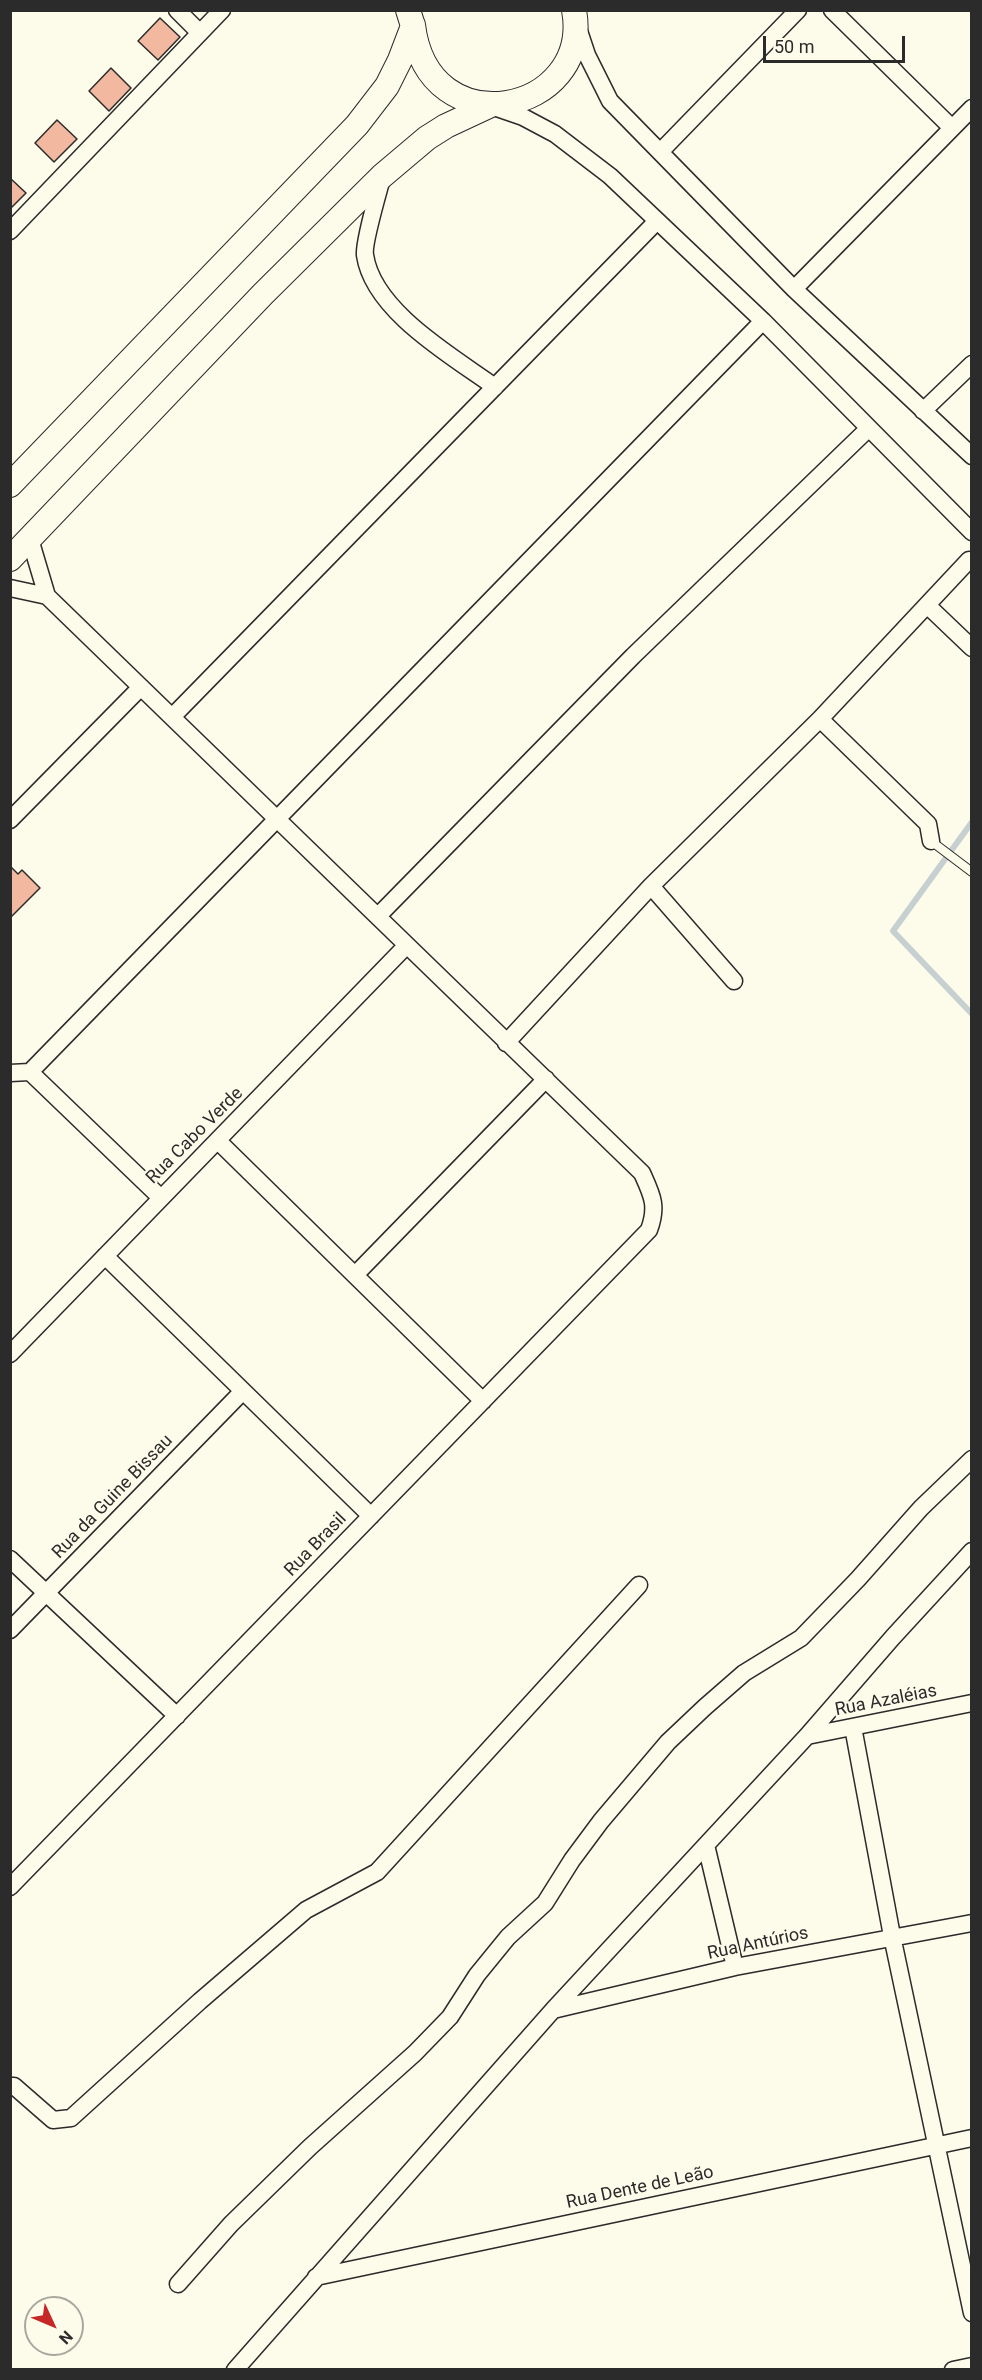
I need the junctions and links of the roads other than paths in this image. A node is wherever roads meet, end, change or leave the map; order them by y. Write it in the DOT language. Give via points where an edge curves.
graph roads {
  1 [pos="177,10"];
  2 [pos="222,10"];
  3 [pos="798,10"];
  4 [pos="832,10"];
  5 [pos="577,13"];
  6 [pos="412,16"];
  7 [pos="200,33"];
  8 [pos="490,105"];
  9 [pos="972,108"];
  10 [pos="952,128"];
  11 [pos="661,151"];
  12 [pos="382,176"];
  13 [pos="657,221"];
  14 [pos="10,231"];
  15 [pos="794,289"];
  16 [pos="763,321"];
  17 [pos="972,364"];
  18 [pos="495,387"];
  19 [pos="923,411"];
  20 [pos="868,429"];
  21 [pos="972,456"];
  22 [pos="10,485"];
  23 [pos="972,532"];
  24 [pos="30,539"];
  25 [pos="10,559"];
  26 [pos="971,560"];
  27 [pos="10,588"];
  28 [pos="47,596"];
  29 [pos="928,606"];
  30 [pos="972,648"];
  31 [pos="141,687"];
  32 [pos="172,717"];
  33 [pos="820,719"];
  34 [pos="277,819"];
  35 [pos="10,820"];
  36 [pos="936,844"];
  37 [pos="968,869"];
  38 [pos="651,886"];
  39 [pos="378,916"];
  40 [pos="407,945"];
  41 [pos="734,981"];
  42 [pos="506,1043"];
  43 [pos="30,1072"];
  44 [pos="10,1073"];
  45 [pos="546,1080"];
  46 [pos="218,1141"];
  47 [pos="161,1198"];
  48 [pos="105,1256"];
  49 [pos="355,1275"];
  50 [pos="10,1354"];
  51 [pos="243,1391"];
  52 [pos="483,1401"];
  53 [pos="972,1459"];
  54 [pos="371,1516"];
  55 [pos="972,1551"];
  56 [pos="10,1559"];
  57 [pos="639,1585"];
  58 [pos="47,1593"];
  59 [pos="10,1630"];
  60 [pos="972,1703"];
  61 [pos="177,1716"];
  62 [pos="853,1727"];
  63 [pos="807,1736"];
  64 [pos="706,1845"];
  65 [pos="10,1887"];
  66 [pos="972,1923"];
  67 [pos="892,1936"];
  68 [pos="735,1967"];
  69 [pos="554,2010"];
  70 [pos="10,2086"];
  71 [pos="972,2138"];
  72 [pos="936,2145"];
  73 [pos="316,2277"];
  74 [pos="178,2284"];
  75 [pos="972,2313"];
  76 [pos="972,2366"];
  77 [pos="236,2370"];
  78 [pos="953,2370"];
  1 -- 7 [label="street"];
  2 -- 7 [label="street"];
  3 -- 11 [label="street"];
  4 -- 10 [label="street"];
  5 -- 8 [label="street" via="574,42 566,63 552,81 534,95 513,103"];
  5 -- 11 [label="street" via="587,55 610,100"];
  6 -- 8 [label="street" via="417,50 428,71 445,89 467,101"];
  6 -- 22 [label="street" via="400,60 387,86 352,131"];
  7 -- 14 [label="street"];
  8 -- 12 [label="street" via="427,138"];
  8 -- 13 [label="street" via="555,134 610,176"];
  9 -- 10 [label="street"];
  10 -- 15 [label="street"];
  11 -- 15 [label="street"];
  12 -- 18 [label="street" via="364,253 372,278 400,317"];
  12 -- 24 [label="street" via="263,294"];
  13 -- 16 [label="street"];
  13 -- 18 [label="street"];
  15 -- 19 [label="street"];
  16 -- 20 [label="street"];
  16 -- 34 [label="street"];
  17 -- 19 [label="street"];
  18 -- 32 [label="street"];
  19 -- 21 [label="street"];
  20 -- 23 [label="street"];
  20 -- 39 [label="street" via="633,656"];
  24 -- 25 [label="street"];
  24 -- 28 [label="street"];
  26 -- 29 [label="street"];
  27 -- 28 [label="street"];
  28 -- 31 [label="street"];
  29 -- 30 [label="street"];
  29 -- 33 [label="street"];
  31 -- 32 [label="street"];
  31 -- 35 [label="street"];
  32 -- 34 [label="street"];
  33 -- 36 [label="street" via="928,824"];
  33 -- 38 [label="street"];
  34 -- 39 [label="street"];
  34 -- 43 [label="street"];
  36 -- 37 [label="lane"];
  38 -- 41 [label="street"];
  38 -- 42 [label="street"];
  39 -- 40 [label="street"];
  40 -- 42 [label="street"];
  40 -- 46 [label="street, Rua Cabo Verde"];
  42 -- 45 [label="street"];
  43 -- 44 [label="street"];
  43 -- 47 [label="street"];
  45 -- 49 [label="street"];
  45 -- 52 [label="street, Rua Brasil" via="642,1173 655,1214 649,1230"];
  46 -- 47 [label="street, Rua Cabo Verde"];
  46 -- 49 [label="street"];
  47 -- 48 [label="street, Rua Cabo Verde"];
  48 -- 50 [label="street, Rua Cabo Verde"];
  48 -- 51 [label="street"];
  49 -- 52 [label="street"];
  51 -- 54 [label="street"];
  51 -- 58 [label="street, Rua da Guine Bissau"];
  52 -- 54 [label="street, Rua Brasil"];
  53 -- 74 [label="street" via="921,1508 801,1638 744,1673 668,1742 601,1821 545,1903 508,1937 477,1975 450,2017 231,2224"];
  54 -- 61 [label="street, Rua Brasil"];
  55 -- 63 [label="street"];
  56 -- 58 [label="street"];
  57 -- 70 [label="street" via="377,1872 306,1910 71,2118 53,2120"];
  58 -- 59 [label="street, Rua da Guine Bissau"];
  58 -- 61 [label="street"];
  60 -- 62 [label="street, Rua Azaléias"];
  61 -- 65 [label="street, Rua Brasil"];
  62 -- 63 [label="street, Rua Azaléias"];
  62 -- 67 [label="street"];
  63 -- 64 [label="street"];
  64 -- 68 [label="street"];
  64 -- 69 [label="street"];
  66 -- 67 [label="street, Rua Antúrios"];
  67 -- 68 [label="street, Rua Antúrios"];
  67 -- 72 [label="street"];
  68 -- 69 [label="street, Rua Antúrios"];
  69 -- 73 [label="street"];
  71 -- 72 [label="street, Rua Dente de Leão"];
  72 -- 73 [label="street, Rua Dente de Leão"];
  72 -- 75 [label="street"];
  73 -- 77 [label="street"];
  76 -- 78 [label="street"];
}
